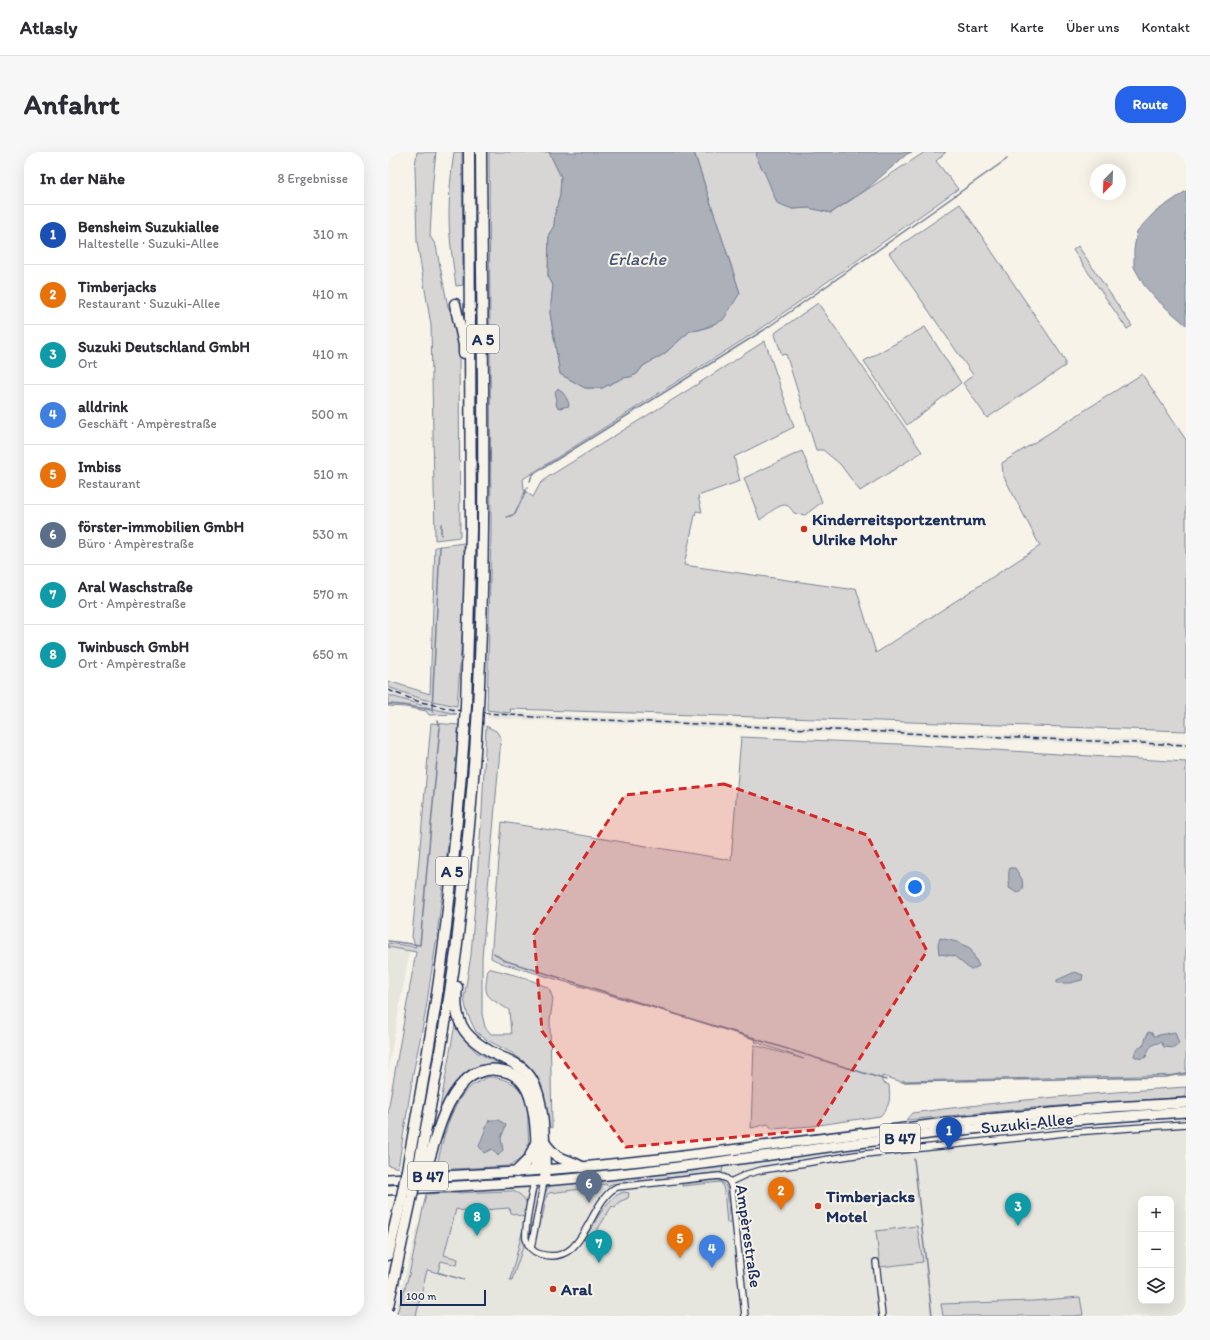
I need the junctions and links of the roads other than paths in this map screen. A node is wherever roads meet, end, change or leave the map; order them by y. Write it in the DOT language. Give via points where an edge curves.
graph roads {
  1 [pos="469,152"];
  2 [pos="481,152"];
  3 [pos="455,304"];
  4 [pos="470,386"];
  5 [pos="456,952"];
  6 [pos="1186,1103"];
  7 [pos="1186,1112"];
  8 [pos="1186,1124"];
  9 [pos="540,1142"];
  10 [pos="582,1167"];
  11 [pos="422,1170"];
  12 [pos="540,1170"];
  13 [pos="516,1172"];
  14 [pos="388,1178"];
  15 [pos="534,1181"];
  16 [pos="544,1181"];
  17 [pos="730,1182"];
  18 [pos="388,1190"];
  19 [pos="390,1240"];
  20 [pos="530,1248"];
  21 [pos="388,1254"];
  22 [pos="876,1262"];
  23 [pos="388,1306"];
  24 [pos="745,1316"];
  25 [pos="882,1316"];
  1 -- 4 [label="highway, A 5"];
  2 -- 5 [label="highway, A 5, bridge" via="484,424 482,632 472,794"];
  3 -- 4 [label="highway" via="464,345 466,378"];
  4 -- 19 [label="highway, A 5, bridge" via="471,529 466,706 459,804 441,968 407,1170"];
  5 -- 9 [label="highway" via="458,972 455,998 462,1026 476,1043 518,1065 528,1074 538,1092"];
  5 -- 11 [label="highway, A 5"];
  6 -- 10 [label="main road, B 47" via="1112,1107 945,1123"];
  7 -- 16 [label="main road, B 47" via="953,1132 615,1175"];
  8 -- 17 [label="street, Suzuki-Allee" via="1074,1132 855,1155 762,1170"];
  9 -- 10 [label="highway" via="557,1157"];
  9 -- 11 [label="highway" via="532,1104 522,1082 505,1071 484,1071 465,1081 457,1090"];
  9 -- 12 [label="highway"];
  9 -- 13 [label="highway" via="529,1159"];
  10 -- 12 [label="main road, B 47"];
  11 -- 23 [label="highway" via="415,1210 407,1221"];
  12 -- 13 [label="main road, B 47"];
  12 -- 15 [label="main road"];
  12 -- 16 [label="main road"];
  13 -- 14 [label="main road, B 47"];
  15 -- 16 [label="main road, B 47"];
  15 -- 18 [label="main road, B 47"];
  15 -- 20 [label="street" via="526,1234"];
  16 -- 20 [label="street"];
  17 -- 20 [label="street, Ampèrestraße" via="719,1176 617,1187 612,1189 569,1251 558,1255 544,1255"];
  17 -- 24 [label="street, Ampèrestraße"];
  19 -- 21 [label="highway, A 5"];
  22 -- 25 [label="street"];
}
